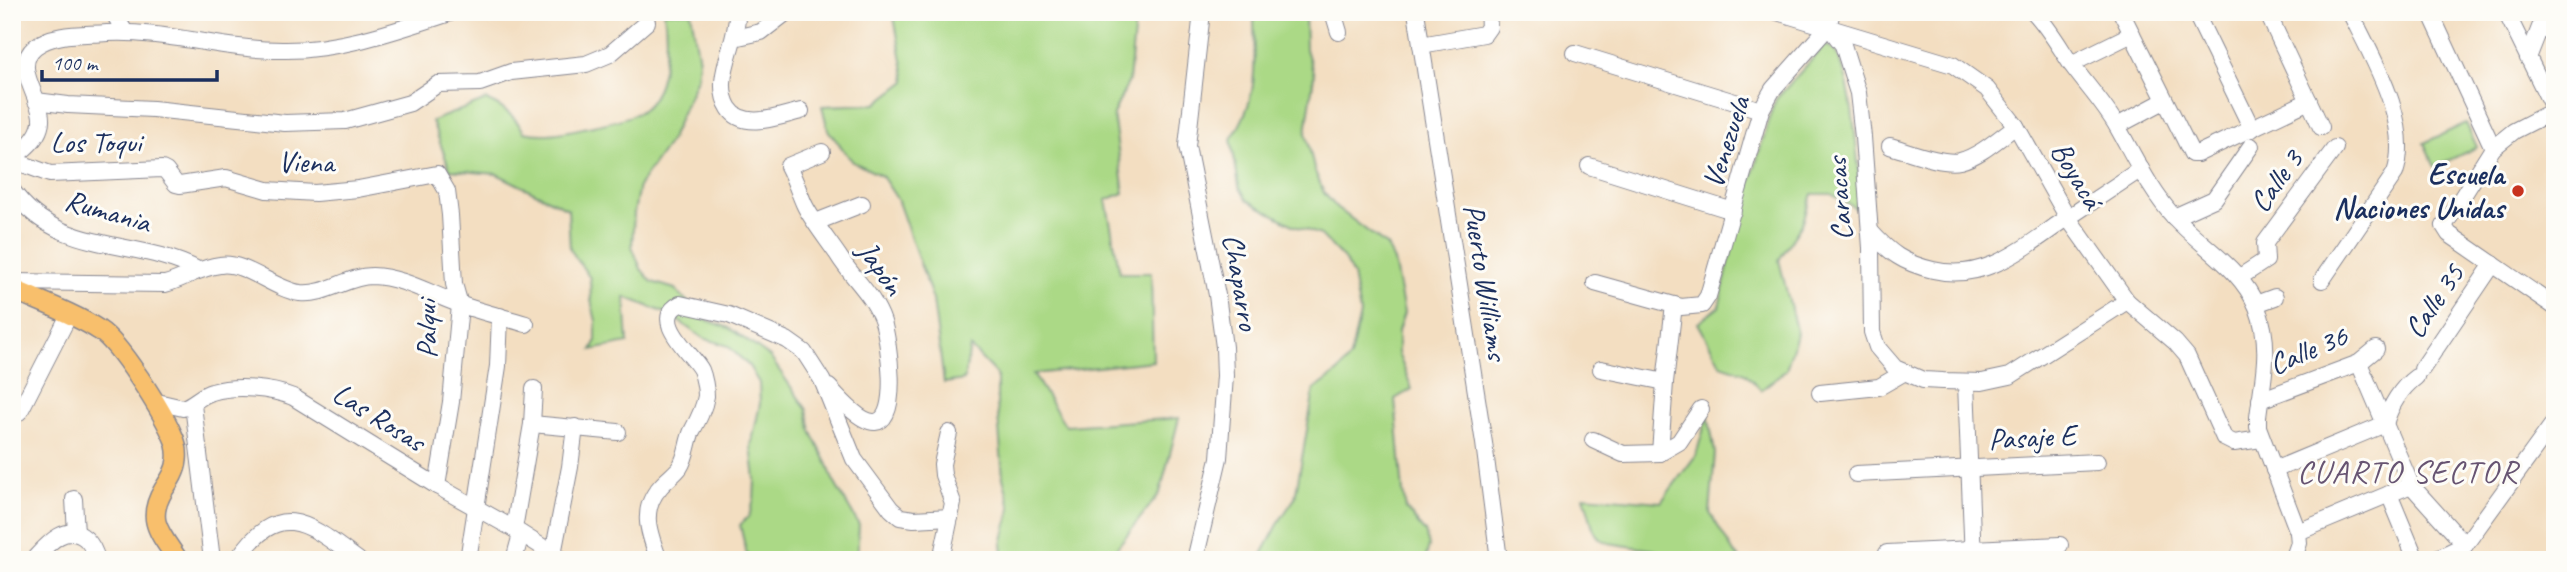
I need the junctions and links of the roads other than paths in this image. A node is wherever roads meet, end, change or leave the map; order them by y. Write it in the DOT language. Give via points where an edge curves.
graph roads {
  1 [pos="113,12"];
  2 [pos="453,12"];
  3 [pos="737,12"];
  4 [pos="787,12"];
  5 [pos="1202,12"];
  6 [pos="1333,12"];
  7 [pos="1416,12"];
  8 [pos="1488,12"];
  9 [pos="1777,12"];
  10 [pos="2034,12"];
  11 [pos="2121,12"];
  12 [pos="2195,12"];
  13 [pos="2267,12"];
  14 [pos="2350,12"];
  15 [pos="2430,12"];
  16 [pos="2506,12"];
  17 [pos="2546,12"];
  18 [pos="2048,19"];
  19 [pos="1830,20"];
  20 [pos="647,22"];
  21 [pos="125,32"];
  22 [pos="1339,33"];
  23 [pos="2132,34"];
  24 [pos="734,38"];
  25 [pos="1421,45"];
  26 [pos="1575,53"];
  27 [pos="2528,58"];
  28 [pos="2071,64"];
  29 [pos="36,101"];
  30 [pos="2164,101"];
  31 [pos="2309,101"];
  32 [pos="1761,110"];
  33 [pos="2554,110"];
  34 [pos="801,111"];
  35 [pos="2016,126"];
  36 [pos="2116,126"];
  37 [pos="2321,127"];
  38 [pos="2252,129"];
  39 [pos="1890,146"];
  40 [pos="2251,146"];
  41 [pos="2335,148"];
  42 [pos="2493,148"];
  43 [pos="822,152"];
  44 [pos="12,160"];
  45 [pos="1589,166"];
  46 [pos="2141,169"];
  47 [pos="436,174"];
  48 [pos="176,184"];
  49 [pos="12,190"];
  50 [pos="862,204"];
  51 [pos="1734,211"];
  52 [pos="2174,217"];
  53 [pos="2068,218"];
  54 [pos="816,222"];
  55 [pos="1870,231"];
  56 [pos="2493,264"];
  57 [pos="198,270"];
  58 [pos="2240,277"];
  59 [pos="2322,280"];
  60 [pos="12,282"];
  61 [pos="1595,283"];
  62 [pos="12,289"];
  63 [pos="2275,297"];
  64 [pos="2127,301"];
  65 [pos="460,304"];
  66 [pos="2256,304"];
  67 [pos="1674,305"];
  68 [pos="2555,307"];
  69 [pos="69,315"];
  70 [pos="500,316"];
  71 [pos="526,324"];
  72 [pos="2376,349"];
  73 [pos="2359,363"];
  74 [pos="1601,369"];
  75 [pos="1900,370"];
  76 [pos="822,380"];
  77 [pos="1665,382"];
  78 [pos="1966,383"];
  79 [pos="534,389"];
  80 [pos="1820,393"];
  81 [pos="2260,400"];
  82 [pos="153,401"];
  83 [pos="193,405"];
  84 [pos="1701,409"];
  85 [pos="12,418"];
  86 [pos="2555,421"];
  87 [pos="532,424"];
  88 [pos="2385,424"];
  89 [pos="575,427"];
  90 [pos="618,432"];
  91 [pos="949,433"];
  92 [pos="2261,439"];
  93 [pos="1593,440"];
  94 [pos="1661,453"];
  95 [pos="2097,462"];
  96 [pos="1969,468"];
  97 [pos="2274,470"];
  98 [pos="1856,474"];
  99 [pos="2411,485"];
  100 [pos="437,486"];
  101 [pos="2389,494"];
  102 [pos="74,499"];
  103 [pos="478,508"];
  104 [pos="950,517"];
  105 [pos="518,531"];
  106 [pos="2298,532"];
  107 [pos="76,533"];
  108 [pos="2060,545"];
  109 [pos="2465,545"];
  110 [pos="2413,552"];
  111 [pos="1887,553"];
  112 [pos="1973,554"];
  113 [pos="558,557"];
  114 [pos="33,560"];
  115 [pos="97,560"];
  116 [pos="178,560"];
  117 [pos="212,560"];
  118 [pos="237,560"];
  119 [pos="358,560"];
  120 [pos="468,560"];
  121 [pos="514,560"];
  122 [pos="659,560"];
  123 [pos="941,560"];
  124 [pos="1195,560"];
  125 [pos="1499,560"];
  126 [pos="2293,560"];
  127 [pos="2433,560"];
  1 -- 21 [label="street"];
  2 -- 21 [label="street" via="346,42 291,50"];
  3 -- 24 [label="street"];
  4 -- 24 [label="street" via="761,32"];
  5 -- 124 [label="street, Chaparro" via="1187,146 1217,295 1225,376 1219,458"];
  6 -- 22 [label="street"];
  7 -- 25 [label="street, Puerto Williams"];
  8 -- 25 [label="street" via="1489,27 1484,34"];
  9 -- 19 [label="street, Boyacá"];
  10 -- 18 [label="street"];
  11 -- 23 [label="street"];
  12 -- 38 [label="street"];
  13 -- 31 [label="street"];
  14 -- 59 [label="street" via="2387,90 2400,156 2395,173"];
  15 -- 42 [label="street"];
  16 -- 27 [label="street"];
  17 -- 27 [label="street"];
  18 -- 28 [label="street"];
  19 -- 32 [label="street, Venezuela"];
  19 -- 35 [label="street, Boyacá" via="1953,65 1987,89"];
  19 -- 55 [label="street, Caracas" via="1858,93"];
  20 -- 29 [label="street" via="610,54 586,64 511,72 480,83 438,84 410,103 365,117 323,123"];
  21 -- 29 [label="street" via="61,37 36,46 26,72"];
  23 -- 28 [label="street"];
  23 -- 30 [label="street"];
  24 -- 34 [label="street" via="723,91 734,114 751,120"];
  25 -- 125 [label="street, Puerto Williams"];
  26 -- 32 [label="street"];
  27 -- 33 [label="street"];
  28 -- 36 [label="street"];
  29 -- 44 [label="street" via="40,127"];
  30 -- 36 [label="street"];
  30 -- 38 [label="street" via="2192,154"];
  31 -- 37 [label="street"];
  31 -- 38 [label="street"];
  32 -- 51 [label="street, Venezuela"];
  33 -- 42 [label="street"];
  35 -- 39 [label="street" via="1961,161"];
  35 -- 53 [label="street, Boyacá"];
  36 -- 46 [label="street"];
  40 -- 52 [label="street" via="2214,199"];
  41 -- 58 [label="street, Calle 3" via="2265,243 2266,260"];
  42 -- 56 [label="street" via="2445,223 2449,234"];
  43 -- 54 [label="street, Japón" via="788,166"];
  44 -- 48 [label="street, Los Toqui" via="50,174 162,169"];
  45 -- 51 [label="street"];
  46 -- 52 [label="street"];
  46 -- 53 [label="street"];
  47 -- 48 [label="street, Viena" via="315,193 267,190 226,178"];
  47 -- 65 [label="street, Palqui" via="447,191 454,284"];
  49 -- 57 [label="street, Rumania" via="28,210 68,234 178,259"];
  50 -- 54 [label="street"];
  51 -- 67 [label="street, Venezuela" via="1708,296 1702,305"];
  52 -- 58 [label="street"];
  53 -- 55 [label="street" via="2009,258 1988,268 1955,274 1895,256"];
  53 -- 64 [label="street, Boyacá"];
  54 -- 76 [label="street, Japón" via="873,300 882,320 891,366 888,412 875,422 868,419 847,406"];
  55 -- 75 [label="street, Caracas" via="1872,332 1877,347"];
  56 -- 68 [label="street"];
  56 -- 88 [label="street, Calle 35" via="2389,410"];
  57 -- 60 [label="street" via="165,284"];
  57 -- 65 [label="street" via="233,265 284,289 311,293 368,276 382,277"];
  58 -- 66 [label="street"];
  61 -- 67 [label="street"];
  62 -- 69 [label="main road"];
  63 -- 66 [label="street"];
  64 -- 78 [label="street" via="2010,376"];
  64 -- 92 [label="street, Boyacá" via="2187,356 2224,438 2234,443"];
  65 -- 70 [label="street"];
  65 -- 100 [label="street, Palqui"];
  66 -- 81 [label="street" via="2267,352"];
  67 -- 77 [label="street"];
  69 -- 82 [label="main road" via="112,339"];
  69 -- 85 [label="street" via="20,411"];
  70 -- 71 [label="street"];
  70 -- 103 [label="street" via="498,366"];
  72 -- 73 [label="street, Calle 36"];
  73 -- 81 [label="street, Calle 36"];
  73 -- 88 [label="street"];
  74 -- 77 [label="street"];
  75 -- 78 [label="street" via="1923,380"];
  75 -- 80 [label="street" via="1879,387"];
  76 -- 104 [label="street" via="853,459 891,509 900,517 914,519"];
  76 -- 122 [label="street" via="804,352 787,340 729,315 687,305 675,307 669,320 674,335 701,369 706,391 682,463 659,488 647,511 649,534"];
  77 -- 94 [label="street"];
  78 -- 96 [label="street"];
  79 -- 87 [label="street"];
  81 -- 92 [label="street"];
  82 -- 83 [label="street, Las Rosas" via="175,407"];
  82 -- 116 [label="main road" via="177,446 177,460 153,514"];
  83 -- 100 [label="street, Las Rosas" via="213,391 280,391"];
  83 -- 117 [label="street"];
  84 -- 94 [label="street" via="1679,442"];
  86 -- 109 [label="street"];
  87 -- 89 [label="street"];
  87 -- 105 [label="street"];
  88 -- 97 [label="street"];
  88 -- 99 [label="street"];
  89 -- 90 [label="street"];
  89 -- 113 [label="street"];
  91 -- 104 [label="street" via="942,464 953,496"];
  92 -- 97 [label="street"];
  93 -- 94 [label="street" via="1623,454"];
  95 -- 96 [label="street, Pasaje E"];
  96 -- 98 [label="street, Pasaje E"];
  96 -- 112 [label="street"];
  97 -- 106 [label="street"];
  99 -- 101 [label="street"];
  99 -- 109 [label="street"];
  100 -- 103 [label="street, Las Rosas"];
  101 -- 106 [label="street"];
  101 -- 110 [label="street"];
  102 -- 107 [label="street"];
  103 -- 105 [label="street, Las Rosas"];
  103 -- 120 [label="street"];
  104 -- 123 [label="street"];
  105 -- 113 [label="street, Las Rosas"];
  105 -- 121 [label="street"];
  106 -- 126 [label="street"];
  107 -- 114 [label="street" via="59,536"];
  107 -- 115 [label="street" via="85,538"];
  108 -- 112 [label="street"];
  109 -- 127 [label="street"];
  111 -- 112 [label="street"];
  118 -- 119 [label="street" via="258,532 285,521 307,526"];
}
